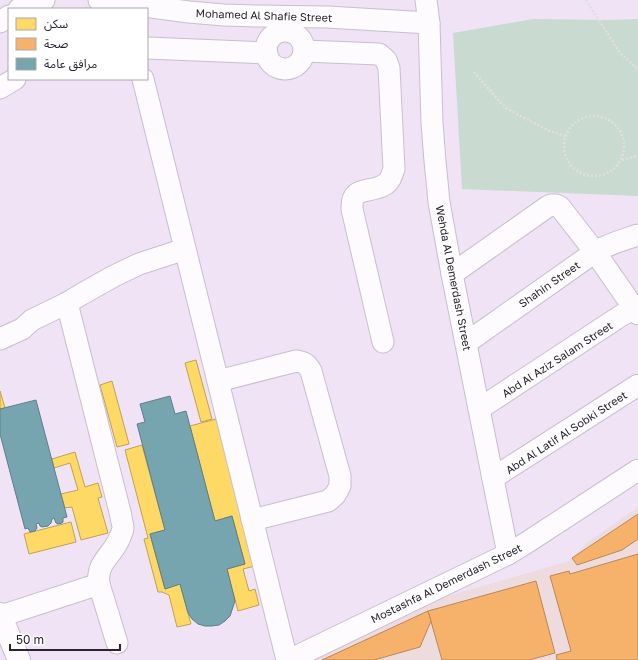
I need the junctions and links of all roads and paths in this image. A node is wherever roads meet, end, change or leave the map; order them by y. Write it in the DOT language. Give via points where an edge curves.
graph roads {
  1 [pos="44,0"];
  2 [pos="99,0"];
  3 [pos="426,0"];
  4 [pos="586,0"];
  5 [pos="17,8"];
  6 [pos="8,15"];
  7 [pos="0,22"];
  8 [pos="429,23"];
  9 [pos="148,48"];
  10 [pos="638,69"];
  11 [pos="474,72"];
  12 [pos="13,80"];
  13 [pos="143,80"];
  14 [pos="0,88"];
  15 [pos="566,136"];
  16 [pos="638,156"];
  17 [pos="621,160"];
  18 [pos="638,235"];
  19 [pos="185,249"];
  20 [pos="595,252"];
  21 [pos="452,274"];
  22 [pos="67,303"];
  23 [pos="637,310"];
  24 [pos="32,320"];
  25 [pos="0,326"];
  26 [pos="0,340"];
  27 [pos="383,342"];
  28 [pos="466,343"];
  29 [pos="218,381"];
  30 [pos="638,385"];
  31 [pos="479,409"];
  32 [pos="638,470"];
  33 [pos="493,478"];
  34 [pos="252,520"];
  35 [pos="508,554"];
  36 [pos="99,584"];
  37 [pos="0,615"];
  38 [pos="117,643"];
  39 [pos="20,660"];
  40 [pos="288,660"];
  1 -- 5 [label="street"];
  2 -- 8 [label="street, Mohamed Al Shafie Street" via="189,12"];
  3 -- 8 [label="street, Wehda Al Demerdash Street"];
  4 -- 10 [label="path" via="620,53"];
  6 -- 7 [label="street"];
  8 -- 21 [label="street, Wehda Al Demerdash Street" via="435,161 439,202"];
  9 -- 27 [label="street" via="266,53 271,63 280,69 292,68 300,62 304,51 379,54 386,60 389,68 394,169 385,185 359,192 351,202"];
  11 -- 15 [label="path" via="506,108 547,130"];
  12 -- 14 [label="street"];
  13 -- 19 [label="street"];
  15 -- 17 [label="path" via="566,155 572,167 585,175 606,174"];
  15 -- 17 [label="path" via="575,122 590,116 602,116 618,128 623,137 624,149"];
  16 -- 17 [label="path"];
  18 -- 20 [label="street, Shahin Street"];
  19 -- 22 [label="street" via="139,264"];
  19 -- 29 [label="street"];
  20 -- 21 [label="street" via="560,208 551,205"];
  20 -- 23 [label="street"];
  20 -- 28 [label="street, Shahin Street"];
  21 -- 28 [label="street, Wehda Al Demerdash Street"];
  22 -- 24 [label="street"];
  22 -- 36 [label="street" via="123,529 118,542 99,571"];
  23 -- 31 [label="street, Abd Al Aziz Salam Street" via="622,315"];
  24 -- 25 [label="street" via="23,318"];
  24 -- 26 [label="street" via="22,329"];
  28 -- 31 [label="street, Wehda Al Demerdash Street"];
  29 -- 34 [label="street"];
  29 -- 34 [label="street" via="296,361 308,365 340,476 340,486 328,501"];
  30 -- 33 [label="street, Abd Al Latif Al Sobki Street"];
  31 -- 33 [label="street, Wehda Al Demerdash Street"];
  32 -- 35 [label="street, Mostashfa Al Demerdash Street"];
  33 -- 35 [label="street, Wehda Al Demerdash Street"];
  34 -- 40 [label="street"];
  35 -- 40 [label="street, Mostashfa Al Demerdash Street"];
  36 -- 37 [label="street"];
  36 -- 38 [label="street"];
  37 -- 39 [label="main road"];
}
